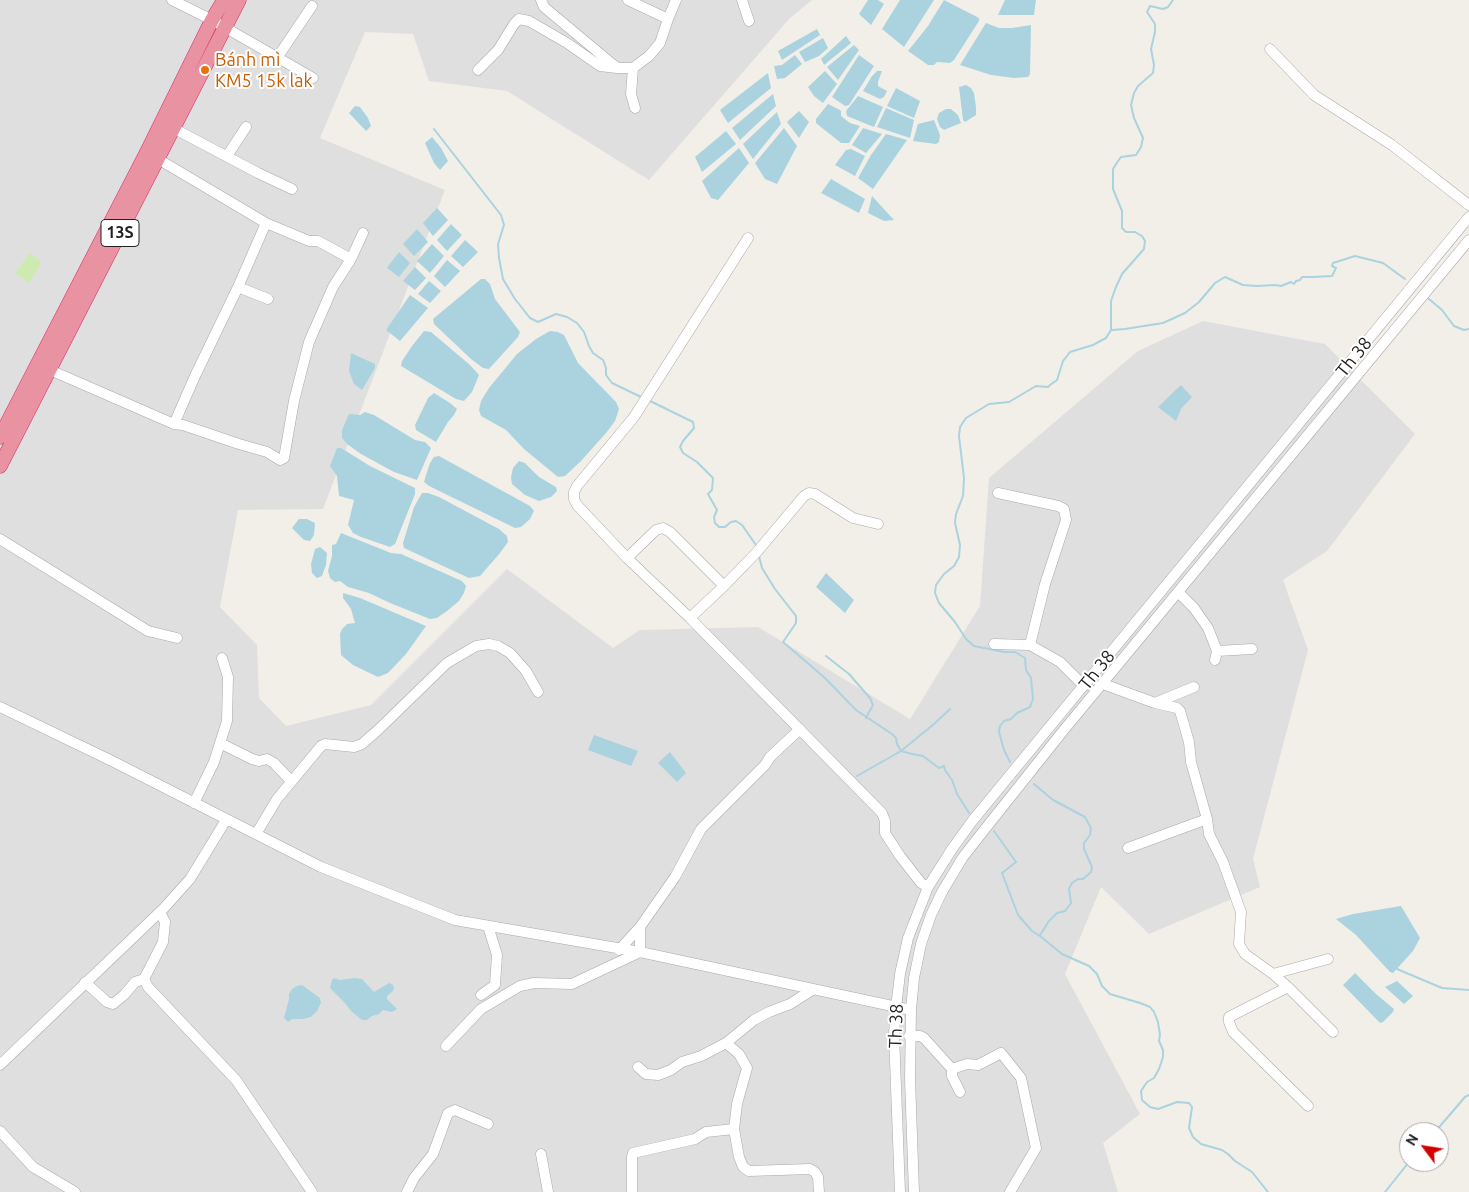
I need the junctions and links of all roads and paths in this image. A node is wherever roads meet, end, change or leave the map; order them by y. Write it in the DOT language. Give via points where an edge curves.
graph roads {
  1 [pos="172,0"];
  2 [pos="224,0"];
  3 [pos="239,0"];
  4 [pos="541,0"];
  5 [pos="628,0"];
  6 [pos="676,0"];
  7 [pos="742,0"];
  8 [pos="312,6"];
  9 [pos="668,19"];
  10 [pos="749,20"];
  11 [pos="218,24"];
  12 [pos="1270,49"];
  13 [pos="277,58"];
  14 [pos="618,68"];
  15 [pos="633,68"];
  16 [pos="478,70"];
  17 [pos="313,78"];
  18 [pos="635,108"];
  19 [pos="246,127"];
  20 [pos="174,128"];
  21 [pos="227,156"];
  22 [pos="158,159"];
  23 [pos="292,189"];
  24 [pos="134,192"];
  25 [pos="1469,204"];
  26 [pos="1469,217"];
  27 [pos="266,223"];
  28 [pos="363,233"];
  29 [pos="748,238"];
  30 [pos="1469,240"];
  31 [pos="351,259"];
  32 [pos="238,287"];
  33 [pos="268,299"];
  34 [pos="50,370"];
  35 [pos="1332,385"];
  36 [pos="1341,393"];
  37 [pos="174,424"];
  38 [pos="0,437"];
  39 [pos="0,466"];
  40 [pos="998,493"];
  41 [pos="878,524"];
  42 [pos="0,539"];
  43 [pos="627,558"];
  44 [pos="724,586"];
  45 [pos="1178,592"];
  46 [pos="690,618"];
  47 [pos="177,638"];
  48 [pos="994,644"];
  49 [pos="1030,645"];
  50 [pos="1252,649"];
  51 [pos="222,658"];
  52 [pos="1103,684"];
  53 [pos="1084,686"];
  54 [pos="1194,687"];
  55 [pos="538,692"];
  56 [pos="1156,703"];
  57 [pos="0,707"];
  58 [pos="1054,722"];
  59 [pos="800,729"];
  60 [pos="1063,731"];
  61 [pos="220,743"];
  62 [pos="290,781"];
  63 [pos="194,803"];
  64 [pos="1207,819"];
  65 [pos="226,820"];
  66 [pos="256,834"];
  67 [pos="1128,848"];
  68 [pos="928,887"];
  69 [pos="160,912"];
  70 [pos="488,926"];
  71 [pos="640,927"];
  72 [pos="619,950"];
  73 [pos="640,952"];
  74 [pos="1328,959"];
  75 [pos="1273,974"];
  76 [pos="144,979"];
  77 [pos="85,982"];
  78 [pos="1288,987"];
  79 [pos="812,990"];
  80 [pos="481,994"];
  81 [pos="896,1008"];
  82 [pos="911,1010"];
  83 [pos="1333,1032"];
  84 [pos="909,1036"];
  85 [pos="726,1043"];
  86 [pos="446,1046"];
  87 [pos="0,1065"];
  88 [pos="638,1066"];
  89 [pos="952,1070"];
  90 [pos="960,1092"];
  91 [pos="1308,1106"];
  92 [pos="488,1124"];
  93 [pos="734,1129"];
  94 [pos="0,1131"];
  95 [pos="541,1154"];
  96 [pos="74,1192"];
  97 [pos="312,1192"];
  98 [pos="406,1192"];
  99 [pos="548,1192"];
  100 [pos="632,1192"];
  101 [pos="819,1192"];
  102 [pos="900,1192"];
  103 [pos="914,1192"];
  104 [pos="1010,1192"];
  1 -- 11 [label="street"];
  2 -- 11 [label="highway, 13S"];
  3 -- 11 [label="highway, 13S"];
  4 -- 14 [label="street" via="544,7"];
  5 -- 9 [label="street"];
  6 -- 9 [label="street"];
  7 -- 10 [label="street"];
  8 -- 13 [label="street"];
  9 -- 15 [label="street" via="660,43"];
  11 -- 13 [label="street"];
  11 -- 20 [label="highway, 13S"];
  11 -- 24 [label="highway, 13S"];
  12 -- 25 [label="street" via="1314,95 1392,145"];
  13 -- 17 [label="street"];
  14 -- 15 [label="street"];
  14 -- 16 [label="street" via="600,66 567,43 529,21 519,19 498,50"];
  15 -- 18 [label="street" via="631,94"];
  19 -- 21 [label="street"];
  20 -- 21 [label="street"];
  20 -- 22 [label="highway, 13S"];
  21 -- 23 [label="street"];
  22 -- 24 [label="highway, 13S"];
  22 -- 27 [label="street"];
  24 -- 34 [label="highway, 13S"];
  24 -- 38 [label="highway, 13S"];
  26 -- 35 [label="street, Th 38"];
  27 -- 31 [label="street" via="308,241 318,240"];
  27 -- 32 [label="street"];
  28 -- 31 [label="street"];
  29 -- 43 [label="street" via="634,417 574,492 577,505"];
  30 -- 36 [label="street, Th 38"];
  31 -- 37 [label="street" via="333,287 309,342 283,460 267,452"];
  32 -- 33 [label="street"];
  32 -- 37 [label="street"];
  34 -- 37 [label="street"];
  34 -- 39 [label="highway, 13S"];
  35 -- 36 [label="street"];
  35 -- 53 [label="street, Th 38"];
  36 -- 45 [label="street, Th 38"];
  40 -- 49 [label="street" via="1064,509 1066,520"];
  41 -- 44 [label="street" via="853,518 809,493"];
  42 -- 47 [label="street" via="148,631"];
  43 -- 44 [label="street" via="656,530 663,528"];
  43 -- 46 [label="street"];
  44 -- 46 [label="street"];
  45 -- 50 [label="street" via="1208,628 1216,655"];
  45 -- 52 [label="street, Th 38"];
  46 -- 59 [label="street"];
  48 -- 49 [label="street"];
  49 -- 53 [label="street" via="1060,662"];
  51 -- 61 [label="street" via="228,677 228,695 227,721"];
  52 -- 56 [label="street"];
  52 -- 60 [label="street, Th 38"];
  53 -- 58 [label="street, Th 38"];
  54 -- 56 [label="street"];
  55 -- 62 [label="street" via="510,653 489,644 476,646 447,663 362,744 354,748 321,746"];
  56 -- 64 [label="street" via="1180,711"];
  57 -- 63 [label="street"];
  58 -- 60 [label="street"];
  58 -- 68 [label="street, Th 38" via="974,820"];
  59 -- 68 [label="street" via="882,813 885,833 921,883"];
  59 -- 71 [label="street" via="701,829 675,877"];
  60 -- 82 [label="street, Th 38" via="984,828 942,892 921,944"];
  61 -- 62 [label="street" via="252,759 267,759"];
  61 -- 63 [label="street"];
  62 -- 66 [label="street"];
  63 -- 65 [label="street"];
  64 -- 67 [label="street"];
  64 -- 75 [label="street" via="1212,842 1223,862 1241,912 1239,944 1245,954"];
  65 -- 66 [label="street"];
  65 -- 69 [label="street" via="190,879"];
  66 -- 70 [label="street" via="321,867 393,896 455,920"];
  68 -- 81 [label="street, Th 38" via="908,938"];
  69 -- 76 [label="street" via="165,922 163,942"];
  69 -- 77 [label="street"];
  70 -- 72 [label="street"];
  70 -- 80 [label="street" via="497,955 496,985"];
  71 -- 72 [label="street"];
  71 -- 73 [label="street"];
  72 -- 73 [label="street"];
  73 -- 79 [label="street"];
  73 -- 86 [label="street" via="572,984 520,986 480,1009"];
  74 -- 75 [label="street"];
  75 -- 78 [label="street"];
  76 -- 77 [label="street" via="135,982 113,1004"];
  76 -- 97 [label="street" via="236,1080"];
  77 -- 87 [label="street"];
  78 -- 83 [label="street"];
  78 -- 91 [label="street" via="1230,1017 1229,1022 1233,1032"];
  79 -- 81 [label="street"];
  79 -- 85 [label="street" via="754,1020"];
  81 -- 82 [label="street"];
  81 -- 102 [label="street, Th 38" via="894,1034"];
  82 -- 84 [label="street, Th 38"];
  84 -- 89 [label="street" via="924,1038"];
  84 -- 103 [label="street, Th 38"];
  85 -- 88 [label="street" via="658,1075 646,1074"];
  85 -- 93 [label="street" via="739,1054 747,1068"];
  89 -- 90 [label="street"];
  89 -- 104 [label="street" via="967,1064 978,1065 1001,1053 1021,1078 1036,1148"];
  92 -- 98 [label="street" via="455,1110 448,1113 433,1154"];
  93 -- 100 [label="street" via="706,1132 695,1139 634,1153"];
  93 -- 101 [label="street" via="743,1167 749,1171 810,1169 818,1177"];
  94 -- 96 [label="street" via="34,1167"];
  95 -- 99 [label="street"];
}
